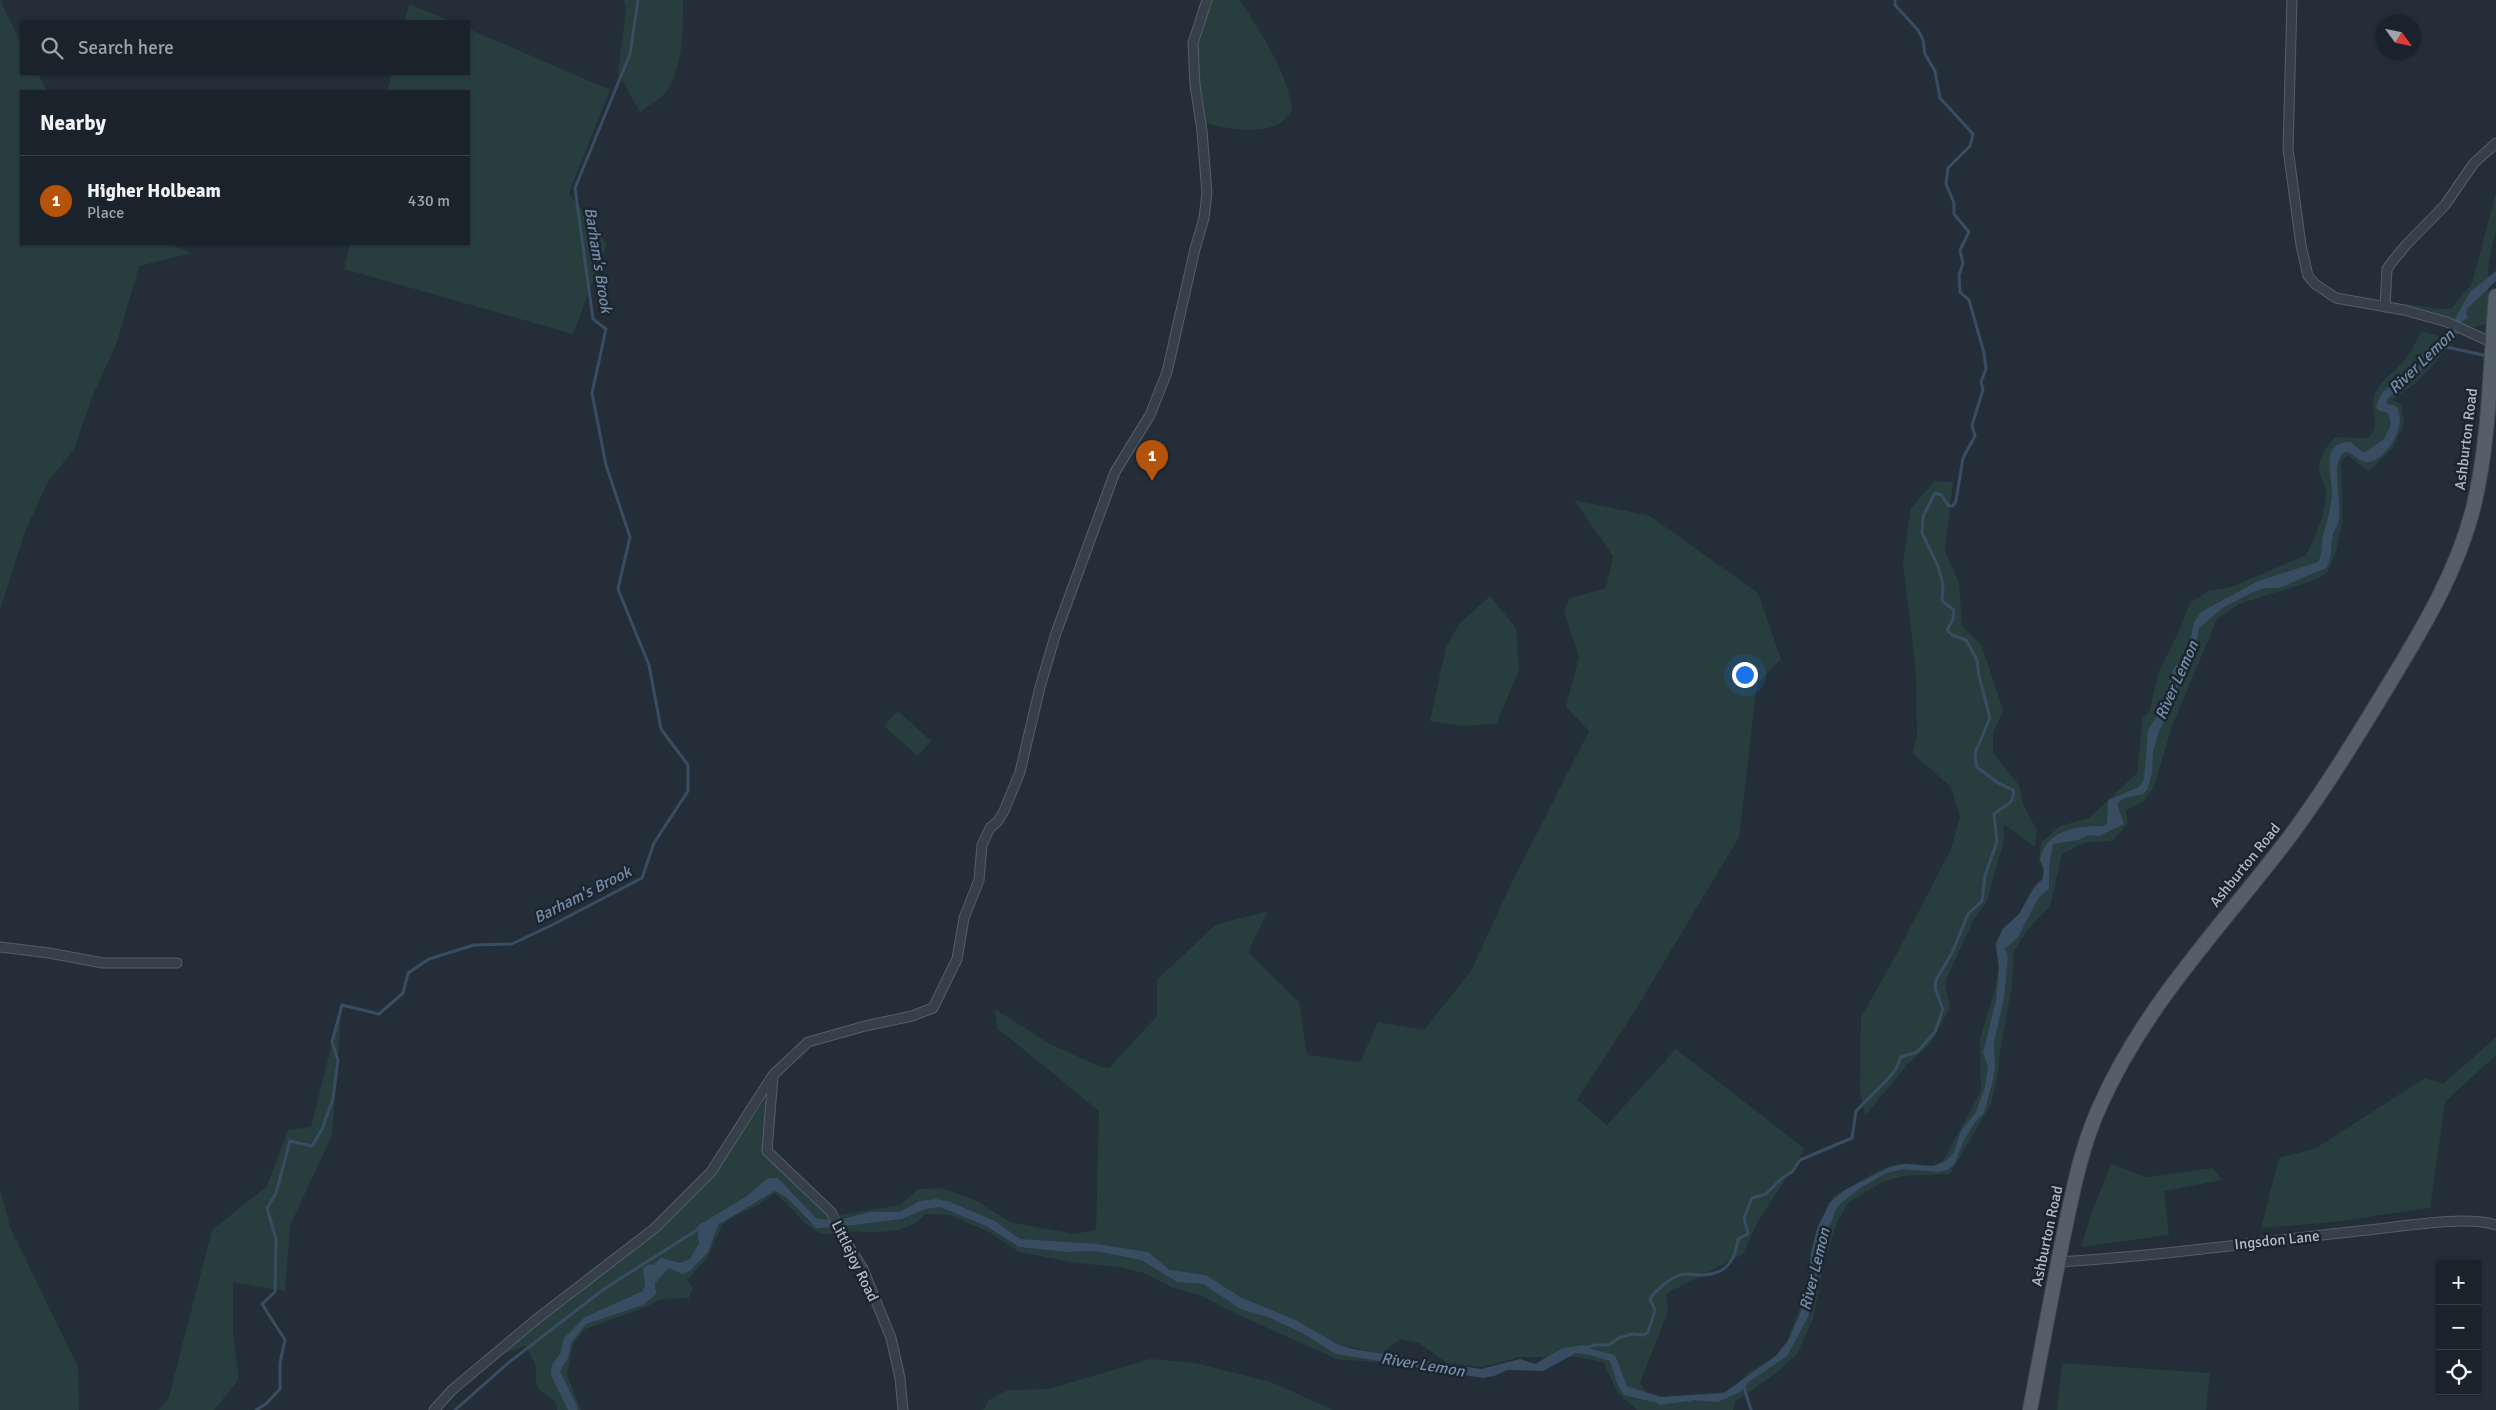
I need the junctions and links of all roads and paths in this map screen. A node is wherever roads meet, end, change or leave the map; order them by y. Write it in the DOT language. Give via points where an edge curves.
graph roads {
  1 [pos="1207,0"];
  2 [pos="2292,0"];
  3 [pos="2496,143"];
  4 [pos="2496,296"];
  5 [pos="2385,307"];
  6 [pos="2492,343"];
  7 [pos="2493,383"];
  8 [pos="0,947"];
  9 [pos="177,963"];
  10 [pos="773,1075"];
  11 [pos="2496,1225"];
  12 [pos="2058,1262"];
  13 [pos="434,1410"];
  14 [pos="904,1410"];
  15 [pos="2030,1410"];
  1 -- 10 [label="street" via="1193,43 1207,193 1204,218 1167,372 1150,415 1114,472 1056,633 1020,772 1004,811 990,828 982,845 979,880 964,918 957,959 932,1008 808,1042"];
  2 -- 5 [label="street" via="2288,148 2308,276 2336,298"];
  3 -- 5 [label="street" via="2474,163 2445,206 2387,269"];
  4 -- 6 [label="main road, Ashburton Road"];
  5 -- 6 [label="street" via="2447,322"];
  6 -- 7 [label="main road, Ashburton Road"];
  7 -- 12 [label="main road, Ashburton Road" via="2474,506 2446,581 2424,625 2346,757 2290,836 2189,960 2127,1052 2098,1109 2081,1160"];
  8 -- 9 [label="street" via="103,963"];
  10 -- 13 [label="street" via="711,1172 655,1228 538,1318 452,1390"];
  10 -- 14 [label="street, Littlejoy Road" via="767,1150 831,1212 862,1269 891,1338"];
  11 -- 12 [label="street, Ingsdon Lane" via="2446,1222 2128,1258"];
  12 -- 15 [label="main road, Ashburton Road"];
}
